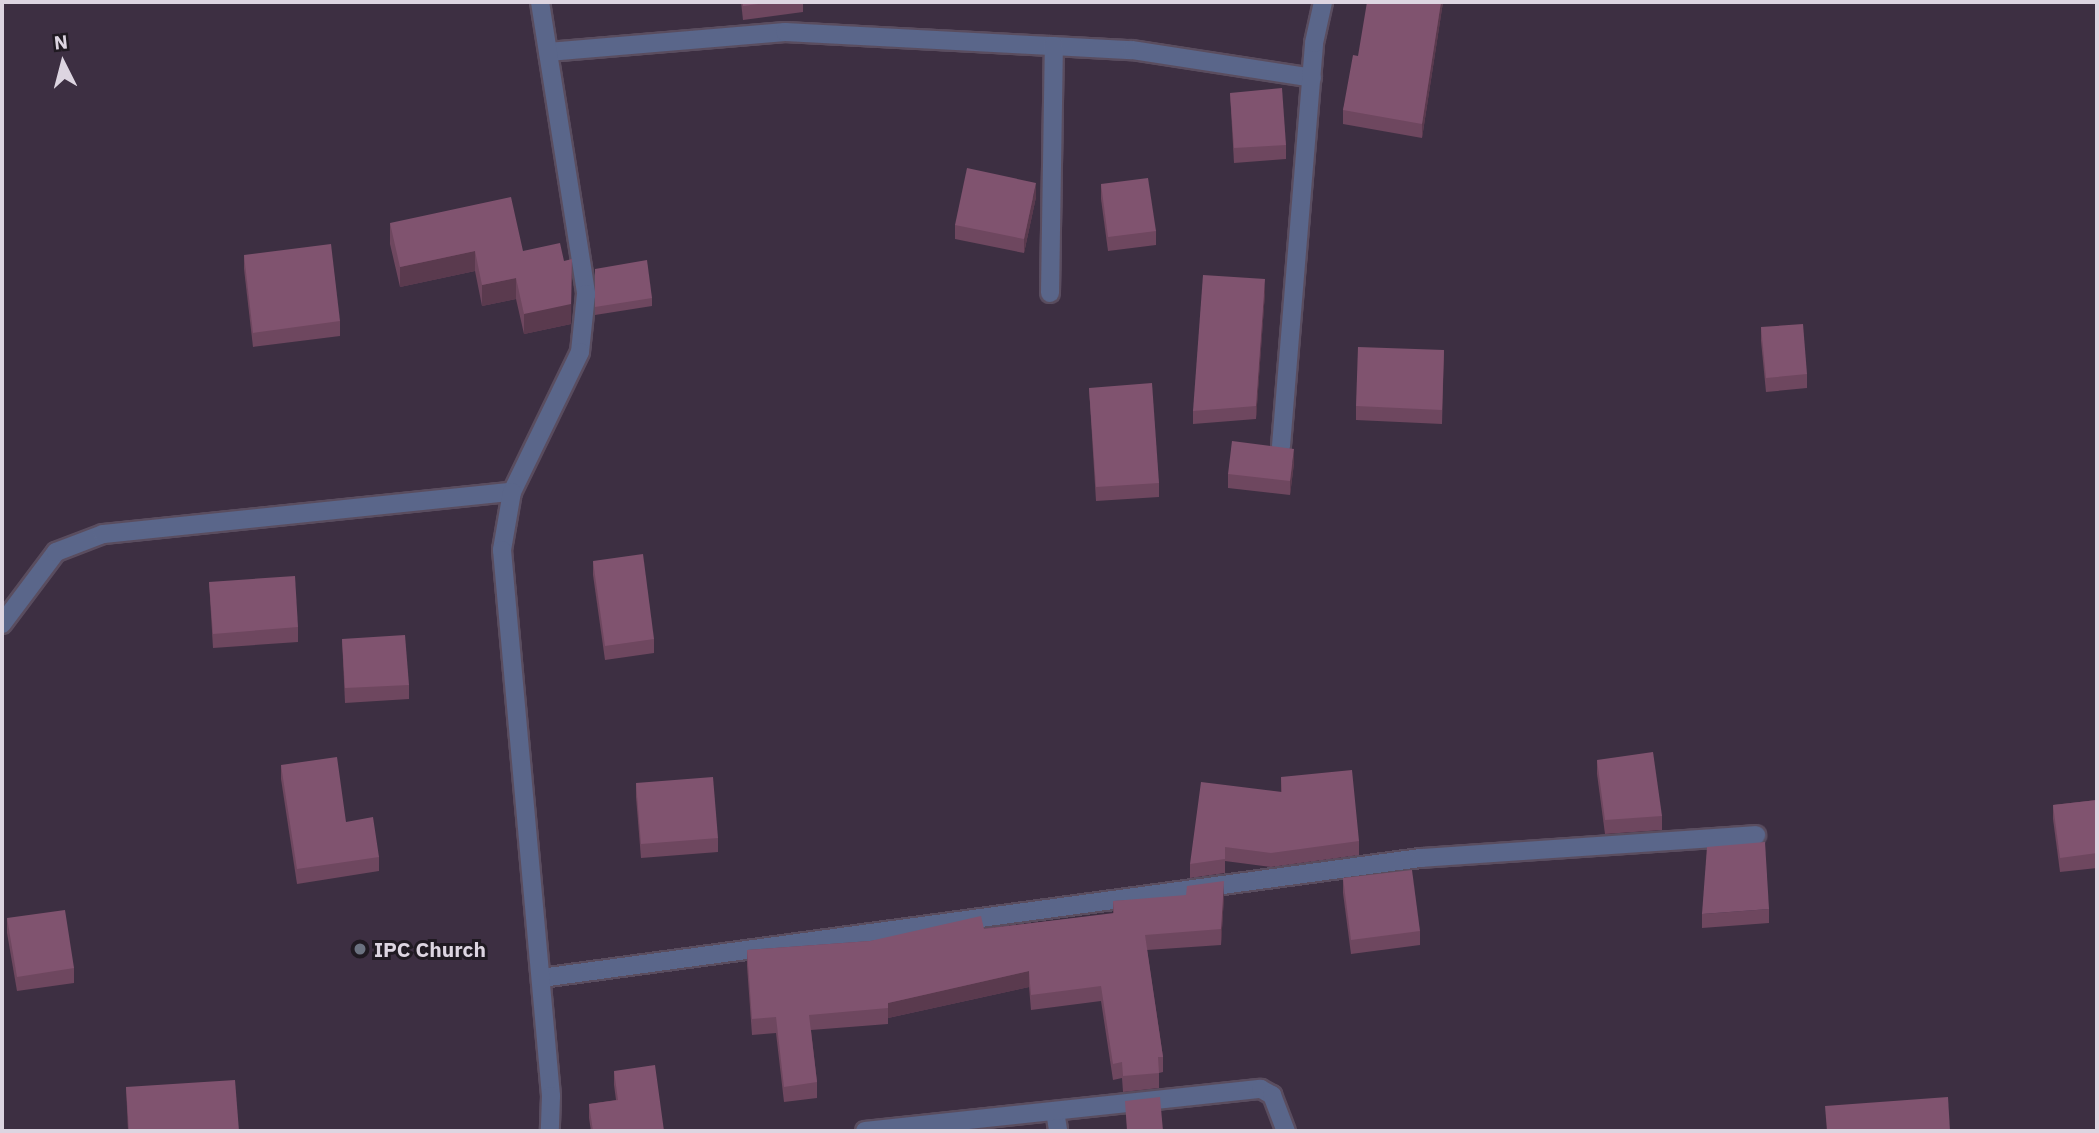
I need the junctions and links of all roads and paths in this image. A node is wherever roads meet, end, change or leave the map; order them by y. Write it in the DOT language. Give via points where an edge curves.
graph roads {
  1 [pos="540,2"];
  2 [pos="1323,2"];
  3 [pos="1054,46"];
  4 [pos="548,52"];
  5 [pos="1312,78"];
  6 [pos="1051,292"];
  7 [pos="1281,446"];
  8 [pos="512,492"];
  9 [pos="2,624"];
  10 [pos="1756,835"];
  11 [pos="541,978"];
  12 [pos="1055,1111"];
  13 [pos="550,1131"];
  14 [pos="865,1131"];
  15 [pos="1058,1131"];
  16 [pos="1286,1131"];
  1 -- 4 [label="street"];
  2 -- 5 [label="street"];
  3 -- 4 [label="street" via="786,32"];
  3 -- 5 [label="street" via="1132,50"];
  3 -- 6 [label="street"];
  4 -- 8 [label="street" via="586,294 579,352"];
  5 -- 7 [label="street"];
  8 -- 9 [label="street" via="103,534 56,552"];
  8 -- 11 [label="street" via="502,550"];
  10 -- 11 [label="street" via="1421,858"];
  11 -- 13 [label="street"];
  12 -- 14 [label="street"];
  12 -- 15 [label="street"];
  12 -- 16 [label="street" via="1261,1089 1272,1095"];
}
